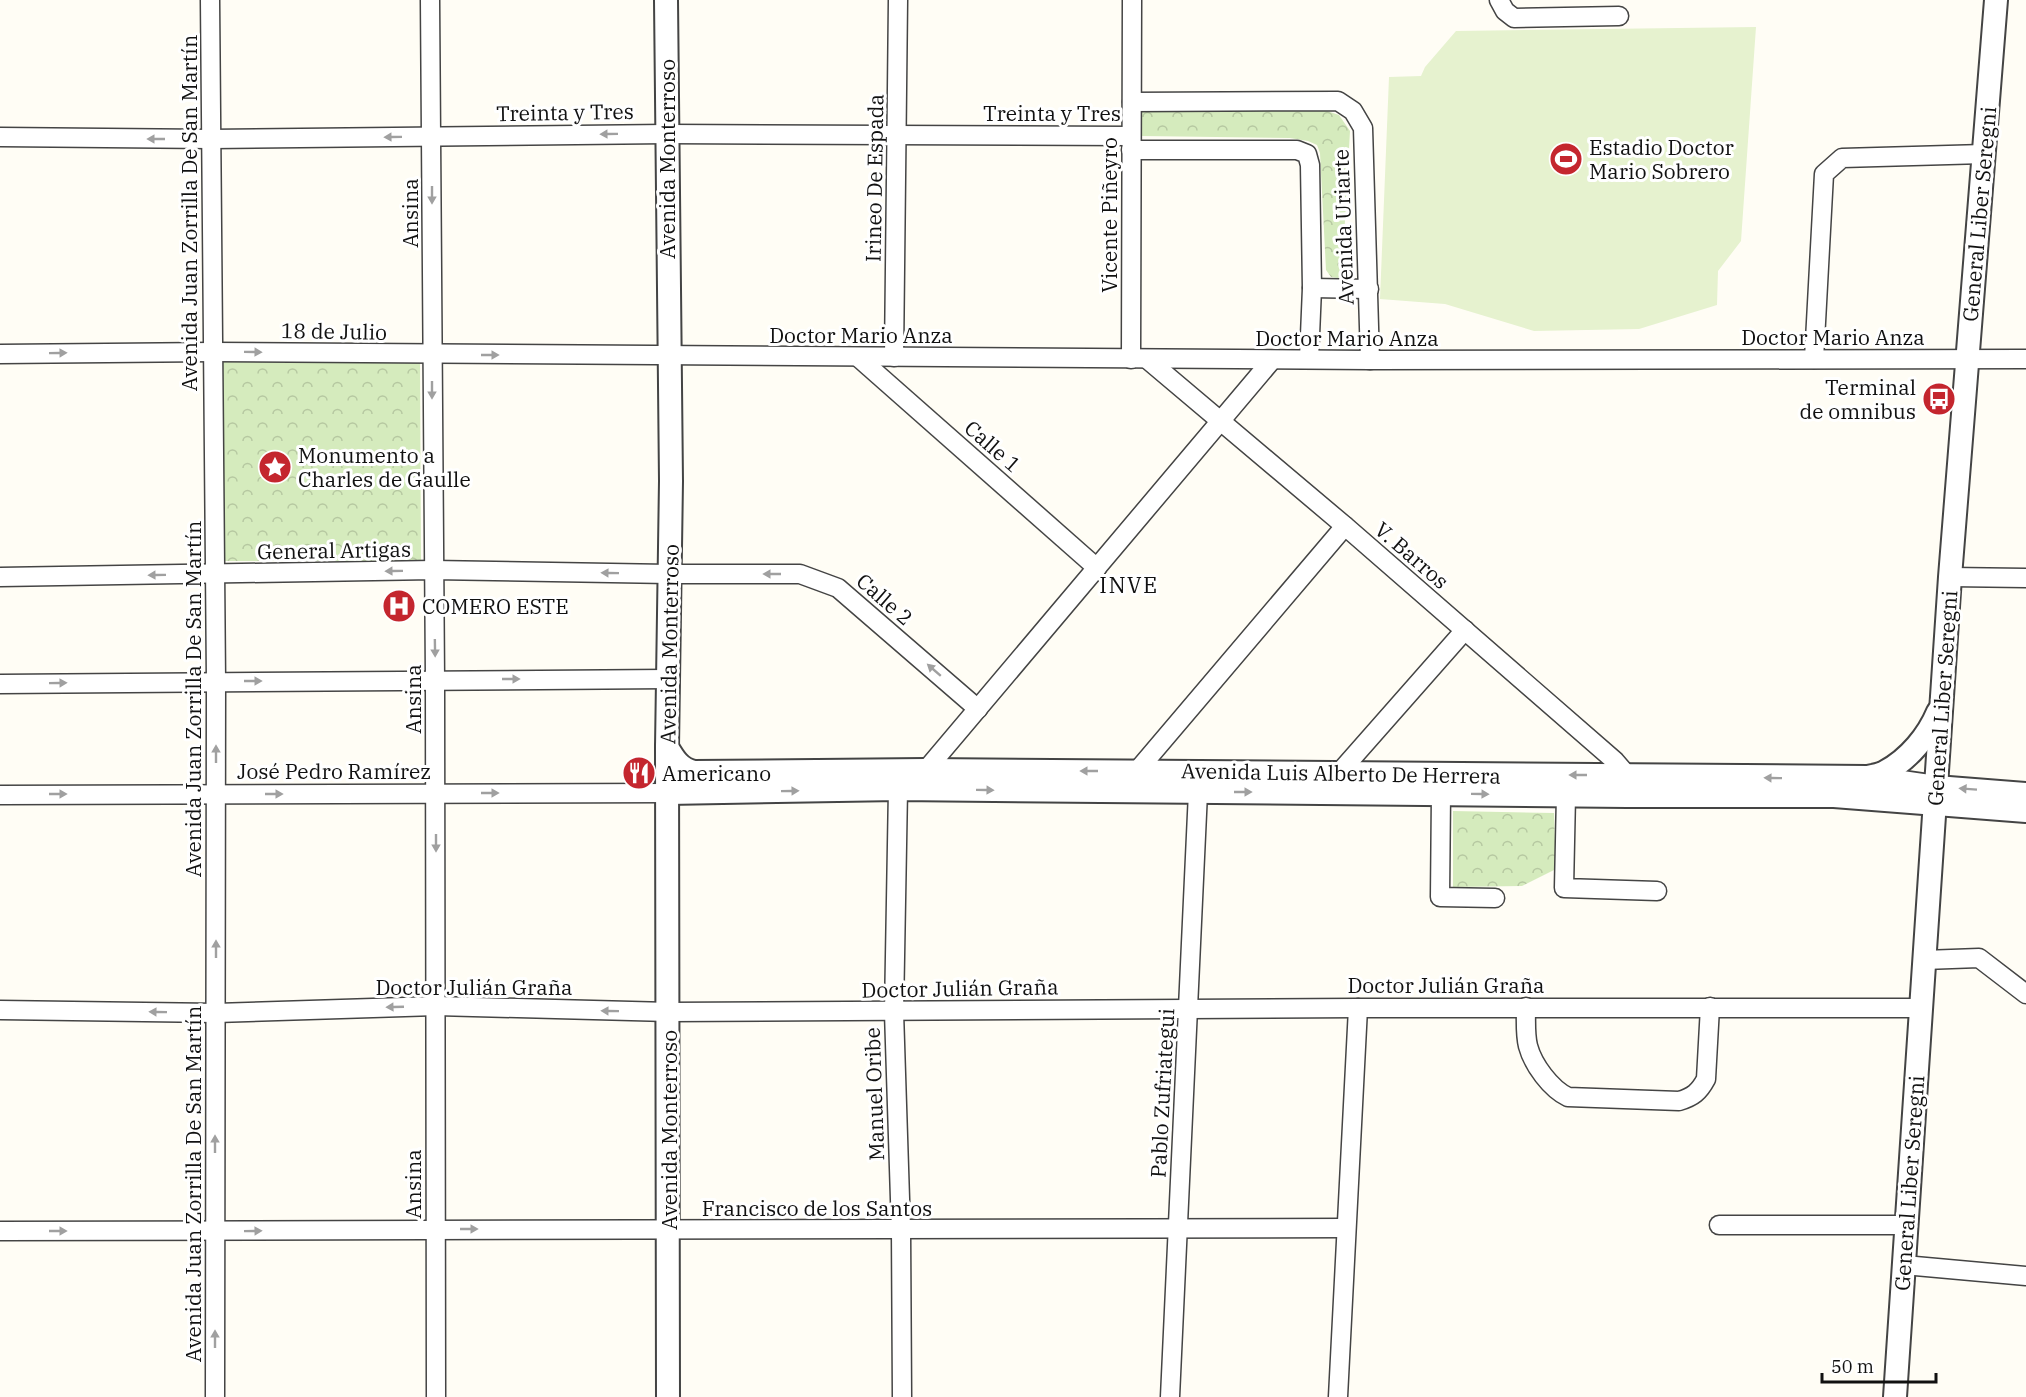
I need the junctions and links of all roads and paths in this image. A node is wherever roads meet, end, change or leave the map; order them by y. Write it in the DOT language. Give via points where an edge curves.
graph roads {
  1 [pos="210,0"];
  2 [pos="430,0"];
  3 [pos="666,0"];
  4 [pos="898,0"];
  5 [pos="1132,0"];
  6 [pos="1499,0"];
  7 [pos="1996,0"];
  8 [pos="1619,16"];
  9 [pos="1132,102"];
  10 [pos="1363,128"];
  11 [pos="667,134"];
  12 [pos="897,135"];
  13 [pos="0,137"];
  14 [pos="432,137"];
  15 [pos="211,139"];
  16 [pos="1131,143"];
  17 [pos="1984,154"];
  18 [pos="1312,288"];
  19 [pos="1369,289"];
  20 [pos="213,352"];
  21 [pos="0,354"];
  22 [pos="432,355"];
  23 [pos="668,356"];
  24 [pos="894,357"];
  25 [pos="859,358"];
  26 [pos="1139,359"];
  27 [pos="1310,359"];
  28 [pos="1814,359"];
  29 [pos="1967,359"];
  30 [pos="2026,359"];
  31 [pos="1272,360"];
  32 [pos="1370,360"];
  33 [pos="1221,422"];
  34 [pos="1345,526"];
  35 [pos="1097,568"];
  36 [pos="433,570"];
  37 [pos="215,574"];
  38 [pos="669,574"];
  39 [pos="0,577"];
  40 [pos="1950,577"];
  41 [pos="2026,578"];
  42 [pos="1465,630"];
  43 [pos="668,679"];
  44 [pos="435,680"];
  45 [pos="216,681"];
  46 [pos="0,684"];
  47 [pos="1942,702"];
  48 [pos="978,709"];
  49 [pos="667,747"];
  50 [pos="926,770"];
  51 [pos="1137,771"];
  52 [pos="1867,777"];
  53 [pos="1338,783"];
  54 [pos="1627,786"];
  55 [pos="898,789"];
  56 [pos="1198,792"];
  57 [pos="668,793"];
  58 [pos="215,794"];
  59 [pos="436,794"];
  60 [pos="1441,794"];
  61 [pos="2026,794"];
  62 [pos="0,795"];
  63 [pos="1566,795"];
  64 [pos="1935,796"];
  65 [pos="2026,812"];
  66 [pos="1657,891"];
  67 [pos="1495,898"];
  68 [pos="1924,960"];
  69 [pos="2026,994"];
  70 [pos="436,1006"];
  71 [pos="1526,1007"];
  72 [pos="1710,1007"];
  73 [pos="1358,1008"];
  74 [pos="1920,1008"];
  75 [pos="1188,1009"];
  76 [pos="0,1010"];
  77 [pos="669,1012"];
  78 [pos="894,1012"];
  79 [pos="216,1013"];
  80 [pos="1719,1224"];
  81 [pos="1906,1225"];
  82 [pos="1346,1228"];
  83 [pos="435,1229"];
  84 [pos="1178,1229"];
  85 [pos="901,1230"];
  86 [pos="0,1231"];
  87 [pos="668,1231"];
  88 [pos="214,1232"];
  89 [pos="1904,1265"];
  90 [pos="2026,1276"];
  91 [pos="215,1397"];
  92 [pos="436,1397"];
  93 [pos="668,1397"];
  94 [pos="902,1397"];
  95 [pos="1170,1397"];
  96 [pos="1338,1397"];
  97 [pos="1895,1397"];
  1 -- 15 [label="street, Avenida Juan Zorrilla De San Martín"];
  2 -- 14 [label="street, Ansina"];
  3 -- 11 [label="street, Avenida Monterroso"];
  4 -- 12 [label="street, Irineo De Espada"];
  5 -- 9 [label="street, Vicente Piñeyro"];
  6 -- 8 [label="street" via="1514,18"];
  7 -- 17 [label="street, General Liber Seregni"];
  9 -- 10 [label="street, Treinta y Tres" via="1338,101 1353,111"];
  9 -- 16 [label="street, Vicente Piñeyro"];
  10 -- 19 [label="street, Avenida Uriarte"];
  11 -- 12 [label="street, Treinta y Tres"];
  11 -- 14 [label="street, Treinta y Tres, one-way"];
  11 -- 23 [label="street, Avenida Monterroso"];
  12 -- 16 [label="street, Treinta y Tres"];
  12 -- 24 [label="street, Irineo De Espada"];
  15 -- 13 [label="street, Treinta y Tres, one-way"];
  14 -- 15 [label="street, Treinta y Tres, one-way"];
  14 -- 22 [label="street, Ansina, one-way"];
  15 -- 20 [label="street, Avenida Juan Zorrilla De San Martín"];
  16 -- 18 [label="street, Avenida Uriarte" via="1297,150 1307,154"];
  16 -- 26 [label="street, Vicente Piñeyro"];
  17 -- 28 [label="street" via="1842,158 1824,174"];
  17 -- 29 [label="street, General Liber Seregni"];
  18 -- 19 [label="street"];
  18 -- 27 [label="street, Avenida Uriarte"];
  19 -- 32 [label="street, Avenida Uriarte"];
  21 -- 20 [label="street, 18 de Julio, one-way"];
  20 -- 22 [label="street, 18 de Julio, one-way"];
  20 -- 37 [label="street, Avenida Juan Zorrilla De San Martín"];
  22 -- 23 [label="street, 18 de Julio, one-way"];
  22 -- 36 [label="street, Ansina, one-way"];
  23 -- 25 [label="street, Doctor Mario Anza"];
  23 -- 38 [label="street, Avenida Monterroso"];
  24 -- 25 [label="street, Doctor Mario Anza"];
  24 -- 26 [label="street, Doctor Mario Anza"];
  25 -- 35 [label="street, Calle 1"];
  26 -- 31 [label="street, Doctor Mario Anza"];
  26 -- 33 [label="street, V. Barros"];
  27 -- 31 [label="street, Doctor Mario Anza"];
  27 -- 32 [label="street, Doctor Mario Anza"];
  28 -- 29 [label="street, Doctor Mario Anza"];
  28 -- 32 [label="street, Doctor Mario Anza"];
  29 -- 30 [label="street, Doctor Mario Anza"];
  29 -- 40 [label="street, General Liber Seregni"];
  31 -- 33 [label="street"];
  33 -- 34 [label="street, V. Barros"];
  33 -- 35 [label="street"];
  34 -- 42 [label="street, V. Barros"];
  34 -- 51 [label="street"];
  35 -- 48 [label="street"];
  36 -- 37 [label="street, General Artigas, one-way"];
  38 -- 36 [label="street, General Artigas, one-way"];
  36 -- 44 [label="street, Ansina, one-way"];
  37 -- 39 [label="street, General Artigas, one-way"];
  37 -- 45 [label="street, Avenida Juan Zorrilla De San Martín"];
  38 -- 43 [label="street, Avenida Monterroso"];
  48 -- 38 [label="street, Calle 2, one-way" via="838,588 800,573"];
  40 -- 41 [label="street"];
  40 -- 47 [label="street, General Liber Seregni"];
  42 -- 53 [label="street"];
  42 -- 54 [label="street, V. Barros" via="1615,761"];
  44 -- 43 [label="street, one-way"];
  43 -- 49 [label="street, Avenida Monterroso"];
  45 -- 44 [label="street, one-way"];
  44 -- 59 [label="street, Ansina"];
  46 -- 45 [label="street, one-way"];
  58 -- 45 [label="street, Avenida Juan Zorrilla De San Martín, one-way"];
  47 -- 52 [label="street" via="1921,742 1885,772"];
  47 -- 64 [label="street, General Liber Seregni"];
  48 -- 50 [label="street"];
  49 -- 50 [label="street, Avenida Luis Alberto De Herrera" via="675,761 694,772"];
  49 -- 57 [label="street, Avenida Monterroso"];
  51 -- 50 [label="street, Avenida Luis Alberto De Herrera, one-way"];
  50 -- 55 [label="street"];
  51 -- 53 [label="street, Avenida Luis Alberto De Herrera"];
  52 -- 54 [label="street, Avenida Luis Alberto De Herrera, one-way"];
  52 -- 64 [label="street, Avenida Luis Alberto De Herrera"];
  54 -- 53 [label="street, Avenida Luis Alberto De Herrera, one-way"];
  56 -- 53 [label="street, Avenida Luis Alberto De Herrera, one-way"];
  53 -- 60 [label="street, Avenida Luis Alberto De Herrera"];
  54 -- 63 [label="street, Avenida Luis Alberto De Herrera"];
  54 -- 64 [label="street, Avenida Luis Alberto De Herrera" via="1834,796"];
  55 -- 56 [label="street, Avenida Luis Alberto De Herrera, one-way"];
  57 -- 55 [label="street, Avenida Luis Alberto De Herrera, one-way"];
  55 -- 78 [label="street, Manuel Oribe"];
  56 -- 75 [label="street, Pablo Zufriategui"];
  59 -- 57 [label="street, José Pedro Ramírez, one-way"];
  57 -- 77 [label="street, Avenida Monterroso"];
  58 -- 59 [label="street, José Pedro Ramírez, one-way"];
  62 -- 58 [label="street, José Pedro Ramírez, one-way"];
  79 -- 58 [label="street, Avenida Juan Zorrilla De San Martín, one-way"];
  59 -- 70 [label="street, Ansina, one-way"];
  60 -- 63 [label="street, Avenida Luis Alberto De Herrera, one-way"];
  60 -- 67 [label="street" via="1440,897"];
  61 -- 64 [label="street, Avenida Luis Alberto De Herrera, one-way"];
  63 -- 66 [label="street" via="1564,888"];
  64 -- 65 [label="street, Avenida Luis Alberto De Herrera"];
  64 -- 68 [label="street, General Liber Seregni"];
  68 -- 69 [label="street" via="1978,958"];
  68 -- 74 [label="street, General Liber Seregni"];
  77 -- 70 [label="street, Doctor Julián Graña, one-way"];
  70 -- 79 [label="street, Doctor Julián Graña, one-way"];
  70 -- 83 [label="street, Ansina"];
  71 -- 72 [label="street, Doctor Julián Graña"];
  71 -- 72 [label="street" via="1529,1048 1539,1069 1560,1093 1569,1097 1679,1101 1692,1097 1706,1079"];
  71 -- 73 [label="street, Doctor Julián Graña"];
  72 -- 74 [label="street, Doctor Julián Graña"];
  73 -- 75 [label="street, Doctor Julián Graña"];
  73 -- 82 [label="street"];
  74 -- 81 [label="street, General Liber Seregni"];
  75 -- 78 [label="street, Doctor Julián Graña"];
  75 -- 84 [label="street, Pablo Zufriategui"];
  79 -- 76 [label="street, Doctor Julián Graña, one-way"];
  77 -- 78 [label="street, Doctor Julián Graña"];
  77 -- 87 [label="street, Avenida Monterroso"];
  78 -- 85 [label="street, Manuel Oribe"];
  88 -- 79 [label="street, Avenida Juan Zorrilla De San Martín, one-way"];
  80 -- 81 [label="street"];
  81 -- 89 [label="street, General Liber Seregni"];
  82 -- 84 [label="street, Francisco de los Santos"];
  82 -- 96 [label="street"];
  83 -- 87 [label="street, Francisco de los Santos, one-way"];
  88 -- 83 [label="street, Francisco de los Santos, one-way"];
  83 -- 92 [label="street, Ansina"];
  84 -- 85 [label="street, Francisco de los Santos"];
  84 -- 95 [label="street, Pablo Zufriategui"];
  85 -- 87 [label="street, Francisco de los Santos"];
  85 -- 94 [label="street, Manuel Oribe"];
  86 -- 88 [label="street, Francisco de los Santos, one-way"];
  87 -- 93 [label="street, Avenida Monterroso"];
  91 -- 88 [label="street, Avenida Juan Zorrilla De San Martín, one-way"];
  89 -- 90 [label="street"];
  89 -- 97 [label="street, General Liber Seregni"];
}
